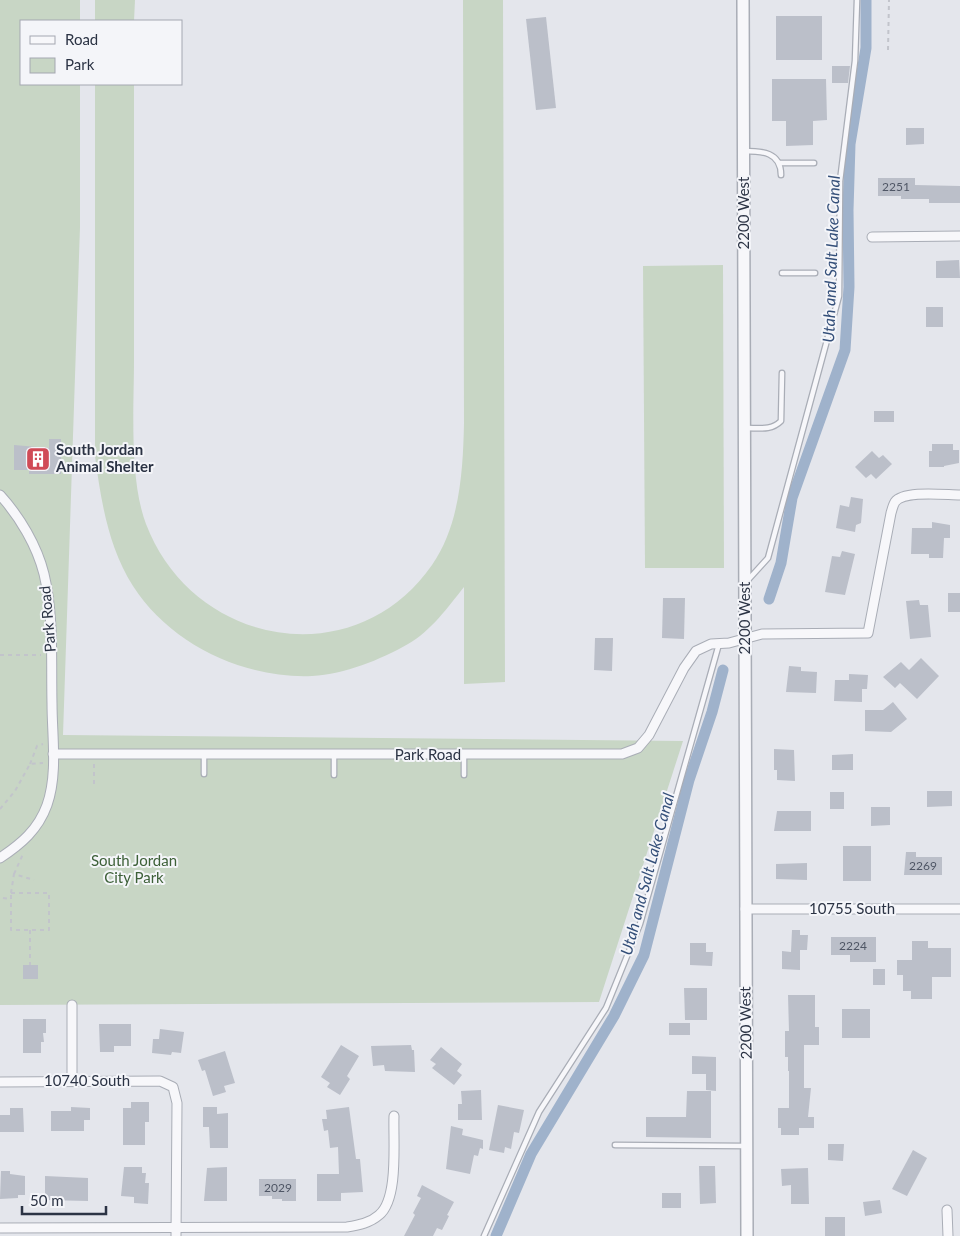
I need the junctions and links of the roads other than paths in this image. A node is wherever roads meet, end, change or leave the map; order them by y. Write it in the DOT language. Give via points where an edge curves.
graph roads {
  1 [pos="743,0"];
  2 [pos="857,0"];
  3 [pos="744,151"];
  4 [pos="779,163"];
  5 [pos="814,163"];
  6 [pos="781,175"];
  7 [pos="960,236"];
  8 [pos="872,237"];
  9 [pos="782,273"];
  10 [pos="815,273"];
  11 [pos="782,373"];
  12 [pos="744,428"];
  13 [pos="0,495"];
  14 [pos="960,495"];
  15 [pos="744,583"];
  16 [pos="744,639"];
  17 [pos="720,644"];
  18 [pos="53,754"];
  19 [pos="204,754"];
  20 [pos="334,754"];
  21 [pos="464,755"];
  22 [pos="204,774"];
  23 [pos="334,775"];
  24 [pos="464,775"];
  25 [pos="0,858"];
  26 [pos="745,909"];
  27 [pos="960,909"];
  28 [pos="72,1005"];
  29 [pos="72,1081"];
  30 [pos="0,1082"];
  31 [pos="394,1116"];
  32 [pos="615,1145"];
  33 [pos="748,1146"];
  34 [pos="946,1210"];
  35 [pos="0,1228"];
  36 [pos="176,1231"];
  37 [pos="484,1236"];
  38 [pos="746,1236"];
  39 [pos="948,1236"];
  1 -- 3 [label="street, 2200 West"];
  2 -- 15 [label="lane" via="855,61 840,181 839,296 768,558"];
  3 -- 4 [label="lane" via="764,151"];
  3 -- 12 [label="street, 2200 West"];
  4 -- 5 [label="lane"];
  4 -- 6 [label="lane"];
  7 -- 8 [label="street"];
  9 -- 10 [label="lane"];
  11 -- 12 [label="lane" via="781,421 775,427"];
  12 -- 15 [label="street, 2200 West"];
  13 -- 18 [label="street, Park Road" via="28,534 44,573 50,612"];
  14 -- 16 [label="street, Park Road" via="915,494 895,502 868,633 762,634"];
  15 -- 16 [label="street, 2200 West"];
  16 -- 17 [label="street, Park Road"];
  16 -- 26 [label="street, 2200 West"];
  17 -- 21 [label="street, Park Road" via="711,644 696,651 638,748 622,754"];
  17 -- 37 [label="lane" via="630,954 606,1008 539,1112"];
  18 -- 19 [label="street, Park Road"];
  18 -- 25 [label="street, Park Road" via="51,792 40,821 31,834"];
  19 -- 20 [label="street, Park Road"];
  19 -- 22 [label="lane"];
  20 -- 21 [label="street, Park Road"];
  20 -- 23 [label="lane"];
  21 -- 24 [label="lane"];
  26 -- 27 [label="street, 10755 South"];
  26 -- 33 [label="street, 2200 West"];
  28 -- 29 [label="street"];
  29 -- 30 [label="street, 10740 South"];
  29 -- 36 [label="street, 10740 South" via="160,1081 173,1087 176,1104"];
  31 -- 36 [label="street" via="392,1188 381,1214 366,1224"];
  32 -- 33 [label="lane"];
  33 -- 38 [label="street, 2200 West"];
  34 -- 39 [label="street"];
  35 -- 36 [label="street"];
}
